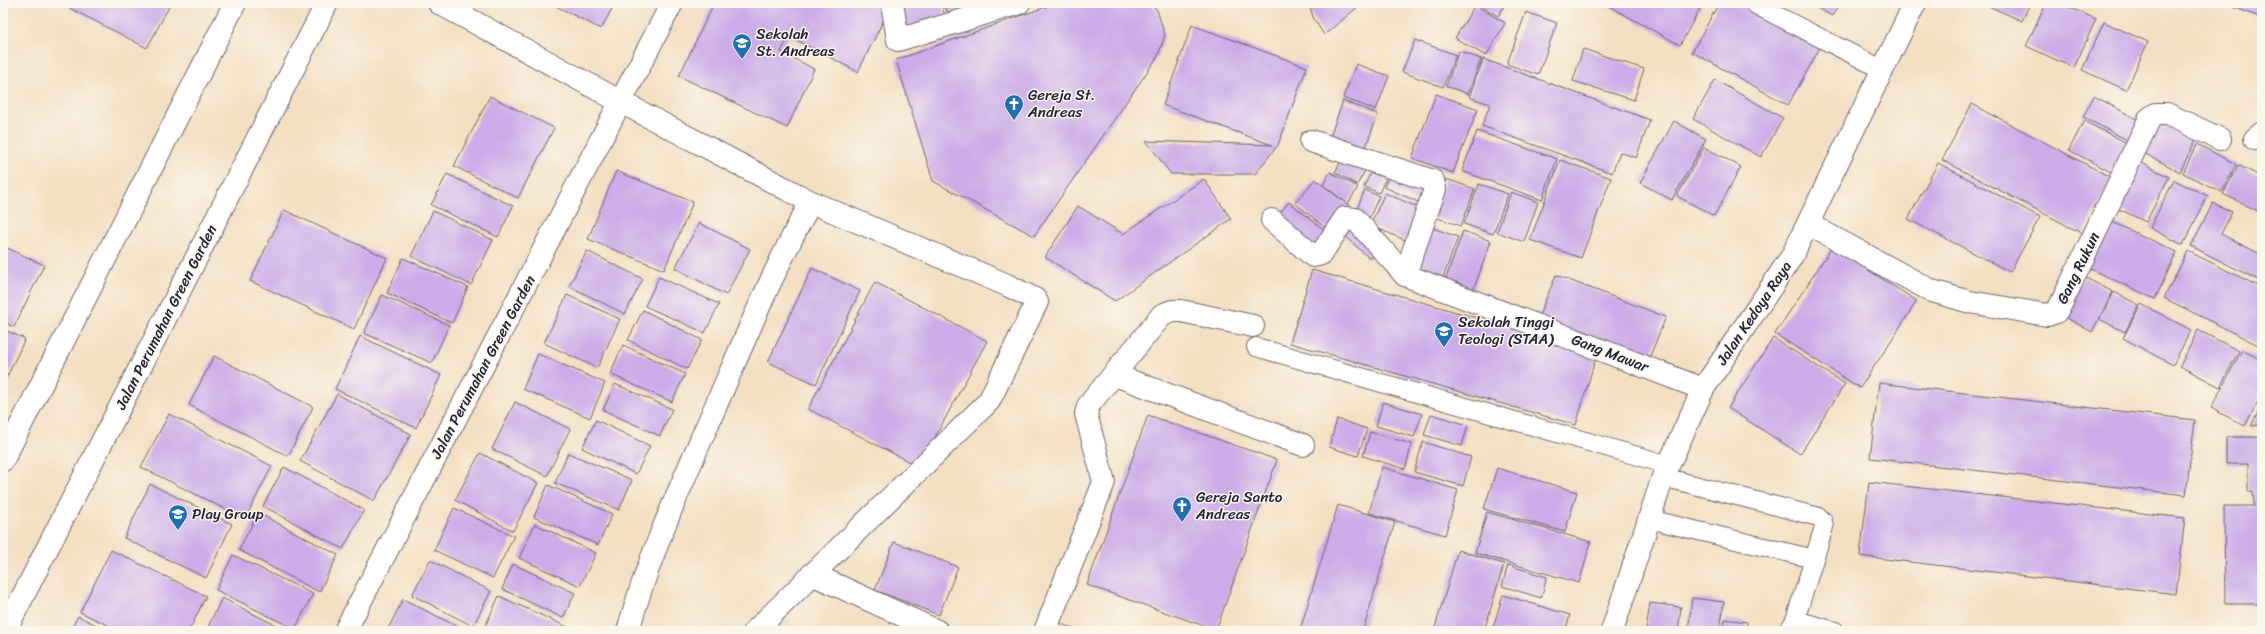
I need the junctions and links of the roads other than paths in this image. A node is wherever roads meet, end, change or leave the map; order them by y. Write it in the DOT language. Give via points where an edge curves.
graph roads {
  1 [pos="235,3"];
  2 [pos="327,3"];
  3 [pos="439,3"];
  4 [pos="672,3"];
  5 [pos="892,3"];
  6 [pos="1019,3"];
  7 [pos="1757,3"];
  8 [pos="1915,3"];
  9 [pos="1883,70"];
  10 [pos="621,102"];
  11 [pos="2220,139"];
  12 [pos="1311,141"];
  13 [pos="811,202"];
  14 [pos="1272,220"];
  15 [pos="1808,224"];
  16 [pos="1405,275"];
  17 [pos="1255,336"];
  18 [pos="1115,375"];
  19 [pos="1703,389"];
  20 [pos="1304,445"];
  21 [pos="3,460"];
  22 [pos="1666,471"];
  23 [pos="1649,519"];
  24 [pos="1814,559"];
  25 [pos="812,574"];
  26 [pos="1792,626"];
  27 [pos="5,631"];
  28 [pos="345,631"];
  29 [pos="628,631"];
  30 [pos="755,631"];
  31 [pos="937,631"];
  32 [pos="1045,631"];
  33 [pos="1612,631"];
  34 [pos="1835,631"];
  1 -- 21 [label="street"];
  2 -- 27 [label="street, Jalan Perumahan Green Garden"];
  3 -- 10 [label="street"];
  4 -- 10 [label="street, Jalan Perumahan Green Garden"];
  5 -- 6 [label="street" via="898,40"];
  7 -- 9 [label="lane" via="1756,5"];
  8 -- 9 [label="street, Jalan Kedoya Raya"];
  9 -- 15 [label="street, Jalan Kedoya Raya"];
  10 -- 13 [label="street"];
  10 -- 28 [label="street, Jalan Perumahan Green Garden"];
  11 -- 15 [label="street, Gang Rukun" via="2167,114 2156,114 2150,118 2061,304 2056,312 2047,314 1970,302 1932,291"];
  12 -- 16 [label="street" via="1433,181 1435,189"];
  13 -- 25 [label="street" via="1007,285 1034,298 1037,302 989,401"];
  13 -- 29 [label="street" via="783,252 678,494"];
  14 -- 16 [label="street, Gang Mawar" via="1313,256 1321,254 1345,218 1355,220"];
  15 -- 19 [label="street, Jalan Kedoya Raya" via="1792,256"];
  16 -- 19 [label="street, Gang Mawar"];
  17 -- 18 [label="street" via="1172,311 1162,315"];
  17 -- 22 [label="lane"];
  18 -- 20 [label="street"];
  18 -- 32 [label="street" via="1088,406 1086,414 1103,475 1102,489"];
  19 -- 22 [label="street, Jalan Kedoya Raya"];
  22 -- 23 [label="street, Jalan Kedoya Raya"];
  22 -- 24 [label="lane" via="1819,517 1824,527"];
  23 -- 24 [label="lane"];
  23 -- 33 [label="street, Jalan Kedoya Raya"];
  24 -- 26 [label="lane"];
  25 -- 30 [label="street"];
  25 -- 31 [label="street"];
  26 -- 34 [label="lane"];
}
